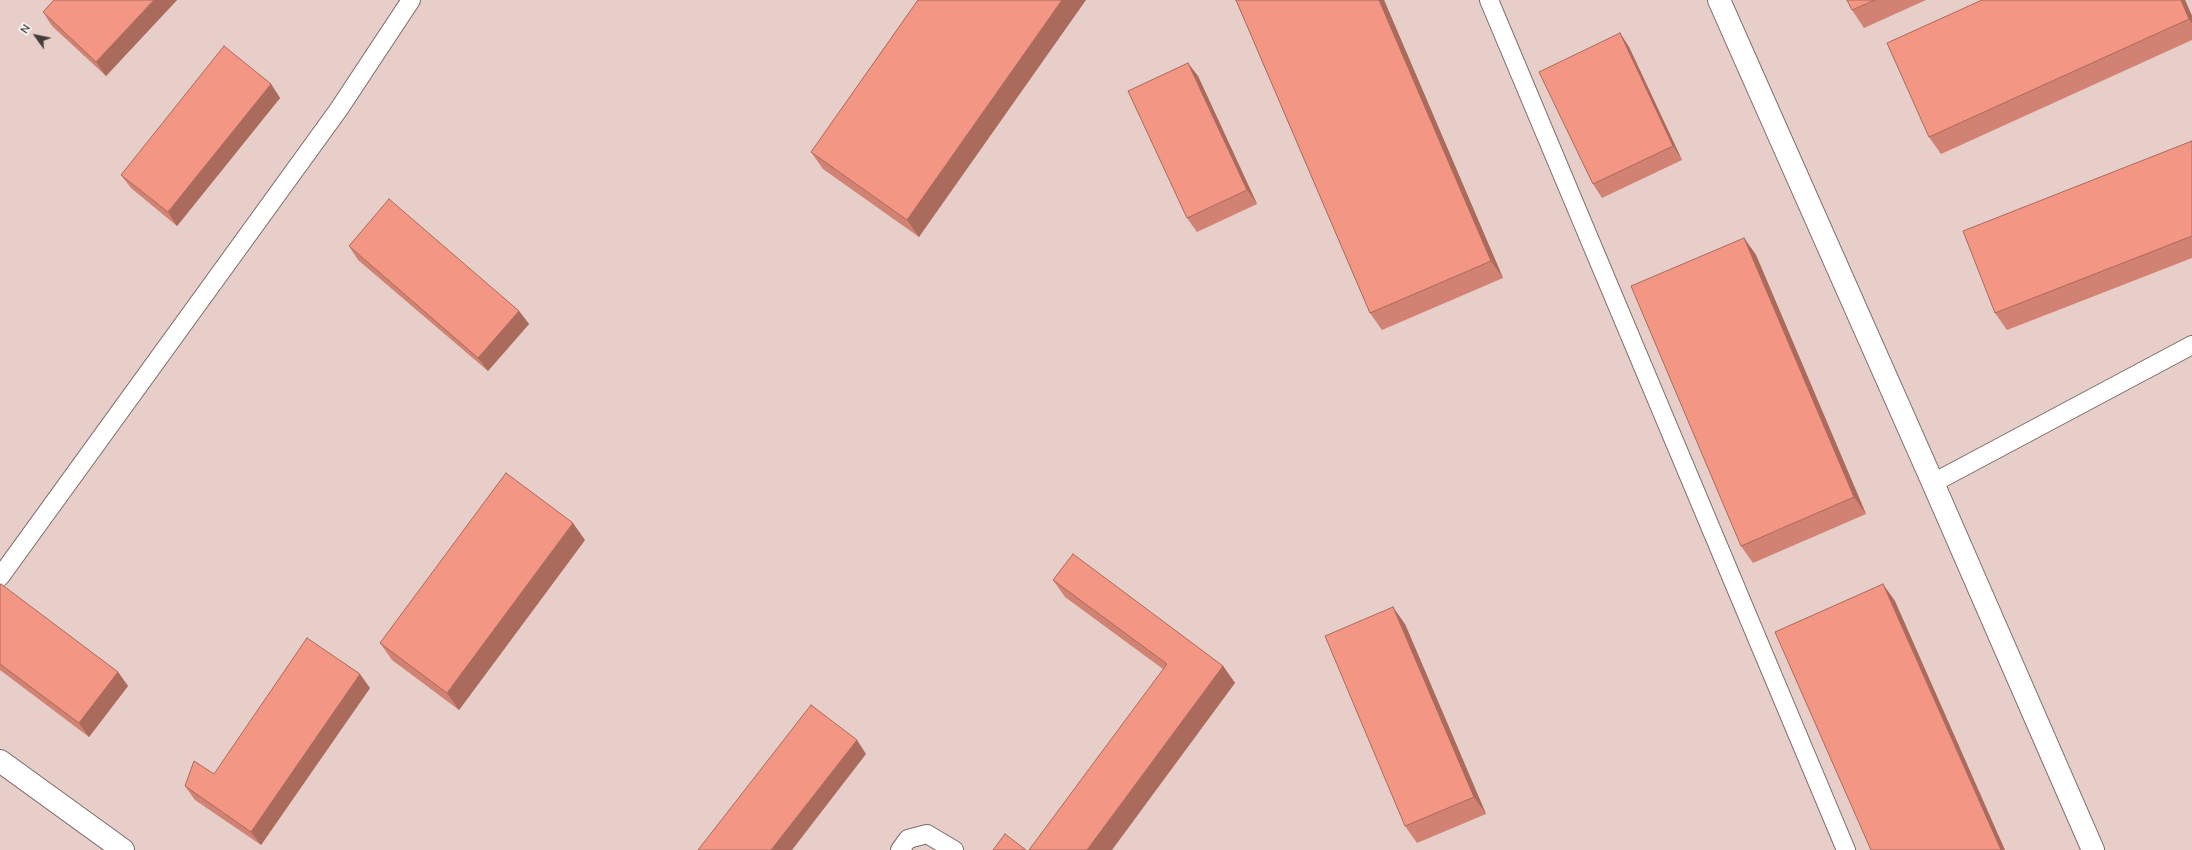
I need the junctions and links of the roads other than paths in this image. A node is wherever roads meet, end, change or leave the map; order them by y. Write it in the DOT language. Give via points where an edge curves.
graph roads {
  1 [pos="412,0"];
  2 [pos="1489,0"];
  3 [pos="1719,0"];
  4 [pos="2188,350"];
  5 [pos="1933,483"];
  6 [pos="0,577"];
  7 [pos="0,761"];
  8 [pos="123,850"];
  9 [pos="900,850"];
  10 [pos="954,850"];
  11 [pos="1846,850"];
  12 [pos="2093,850"];
  1 -- 6 [label="lane" via="339,109"];
  2 -- 11 [label="lane"];
  3 -- 5 [label="street"];
  4 -- 5 [label="lane"];
  5 -- 12 [label="street"];
  7 -- 8 [label="street"];
  9 -- 10 [label="lane" via="908,839 927,834"];
}
